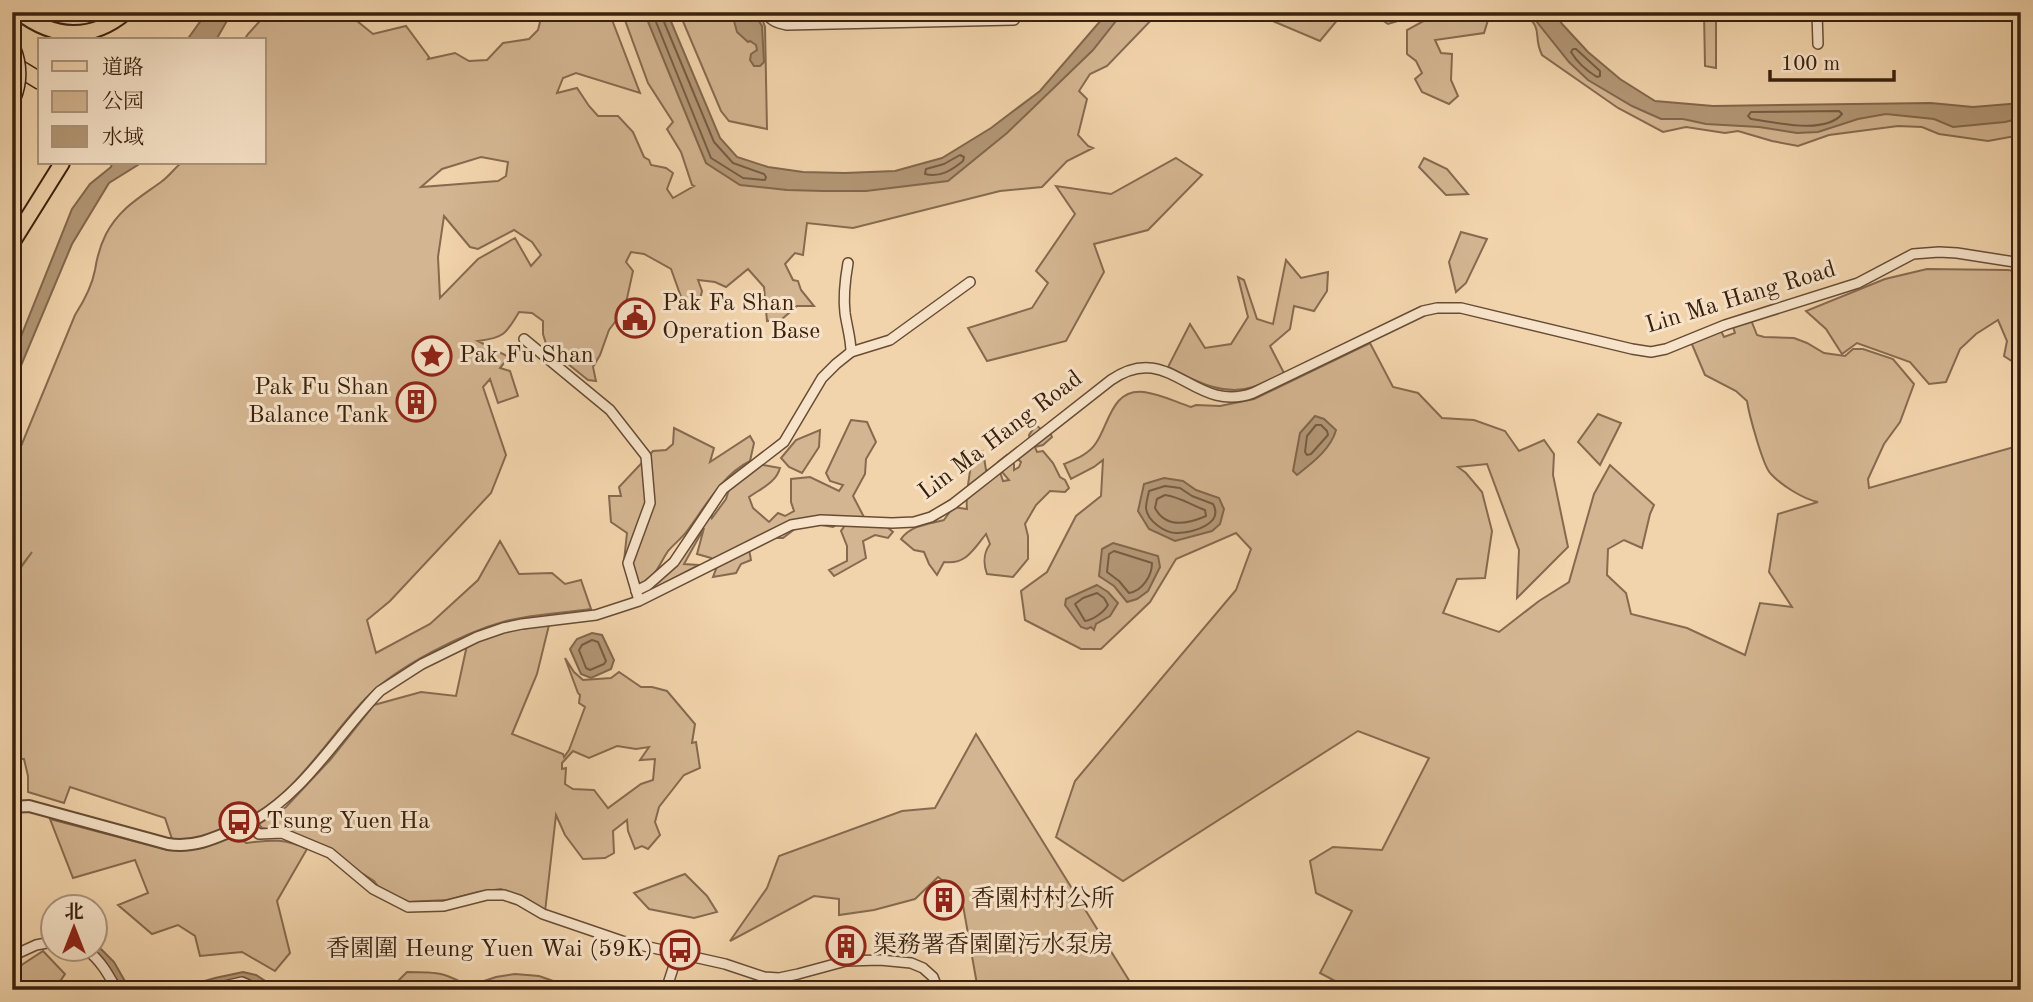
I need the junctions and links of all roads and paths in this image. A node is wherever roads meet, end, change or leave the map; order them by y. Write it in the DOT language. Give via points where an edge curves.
graph roads {
  1 [pos="19,12"];
  2 [pos="31,12"];
  3 [pos="113,12"];
  4 [pos="126,12"];
  5 [pos="765,12"];
  6 [pos="1020,12"];
  7 [pos="1817,12"];
  8 [pos="867,17"];
  9 [pos="85,30"];
  10 [pos="1818,44"];
  11 [pos="12,48"];
  12 [pos="12,64"];
  13 [pos="38,80"];
  14 [pos="12,99"];
  15 [pos="61,164"];
  16 [pos="12,243"];
  17 [pos="848,263"];
  18 [pos="2021,263"];
  19 [pos="970,282"];
  20 [pos="524,339"];
  21 [pos="851,352"];
  22 [pos="638,596"];
  23 [pos="12,807"];
  24 [pos="250,822"];
  25 [pos="38,945"];
  26 [pos="678,953"];
  27 [pos="12,956"];
  28 [pos="102,964"];
  29 [pos="117,990"];
  30 [pos="207,990"];
  31 [pos="260,990"];
  32 [pos="666,990"];
  33 [pos="938,990"];
  1 -- 9 [label="main road" via="54,31"];
  2 -- 9 [label="main road" via="55,24"];
  3 -- 9 [label="main road"];
  4 -- 9 [label="main road" via="113,23"];
  5 -- 8 [label="street" via="770,19 786,24"];
  6 -- 8 [label="street" via="1014,20"];
  7 -- 10 [label="street"];
  11 -- 14 [label="highway, bridge" via="18,74"];
  12 -- 13 [label="highway"];
  15 -- 16 [label="main road"];
  17 -- 21 [label="street" via="844,289"];
  18 -- 22 [label="street, Lin Ma Hang Road" via="1956,253 1913,254 1858,283 1651,352 1461,308 1437,308 1239,397 1215,396 1160,369 1133,369 1111,380 953,505 931,517 908,523 821,520 791,525"];
  19 -- 21 [label="street" via="890,340"];
  20 -- 22 [label="street" via="610,410 646,456 650,503 628,563"];
  21 -- 22 [label="street" via="822,378 784,442 723,489 674,562"];
  22 -- 24 [label="street, Lin Ma Hang Road" via="596,615 503,628 422,664 380,691 289,796"];
  23 -- 24 [label="street, Lin Ma Hang Road" via="29,806 176,845 200,843"];
  24 -- 26 [label="street" via="257,833 284,833 330,853 373,889 408,907 508,895 548,916 622,941"];
  25 -- 27 [label="street"];
  26 -- 32 [label="street"];
  26 -- 33 [label="street" via="769,978 854,960 899,961 923,968"];
  28 -- 29 [label="street"];
  30 -- 31 [label="street" via="242,982"];
}
